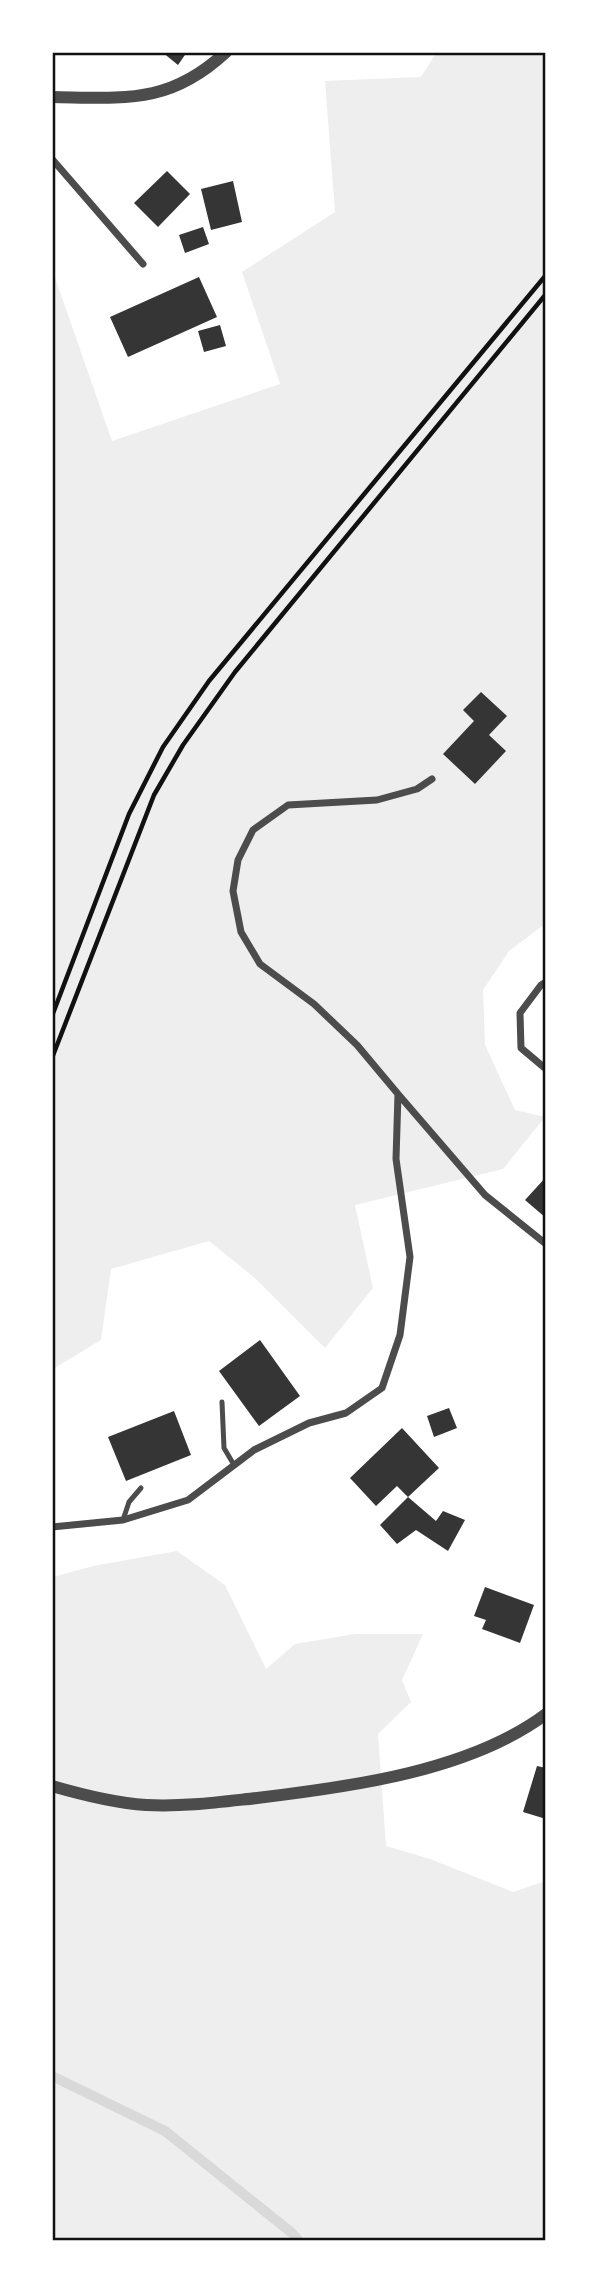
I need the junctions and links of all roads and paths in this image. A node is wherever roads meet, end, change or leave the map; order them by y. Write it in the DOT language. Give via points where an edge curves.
graph roads {
  1 [pos="226,52"];
  2 [pos="52,97"];
  3 [pos="52,159"];
  4 [pos="143,264"];
  5 [pos="545,275"];
  6 [pos="545,294"];
  7 [pos="432,779"];
  8 [pos="545,982"];
  9 [pos="52,1016"];
  10 [pos="52,1058"];
  11 [pos="545,1069"];
  12 [pos="398,1094"];
  13 [pos="545,1244"];
  14 [pos="222,1402"];
  15 [pos="234,1465"];
  16 [pos="141,1489"];
  17 [pos="123,1520"];
  18 [pos="52,1527"];
  19 [pos="545,1714"];
  20 [pos="52,1786"];
  1 -- 2 [label="street" via="186,81 158,93 128,99"];
  3 -- 4 [label="street"];
  5 -- 9 [label="path" via="209,681 163,747 129,814"];
  6 -- 10 [label="path" via="235,671 183,745 154,795"];
  7 -- 12 [label="street" via="417,789 377,800 288,805 253,830 238,860 233,891 241,932 260,964 314,1004"];
  8 -- 11 [label="street" via="520,1013 521,1048"];
  12 -- 13 [label="street" via="485,1195"];
  12 -- 15 [label="street" via="396,1159 410,1257 400,1335 382,1388 346,1413 309,1423"];
  14 -- 15 [label="lane" via="224,1448"];
  15 -- 17 [label="street" via="188,1500"];
  16 -- 17 [label="lane" via="129,1502"];
  17 -- 18 [label="street"];
  19 -- 20 [label="street" via="525,1730 445,1762 303,1793 183,1806 144,1805"];
}
